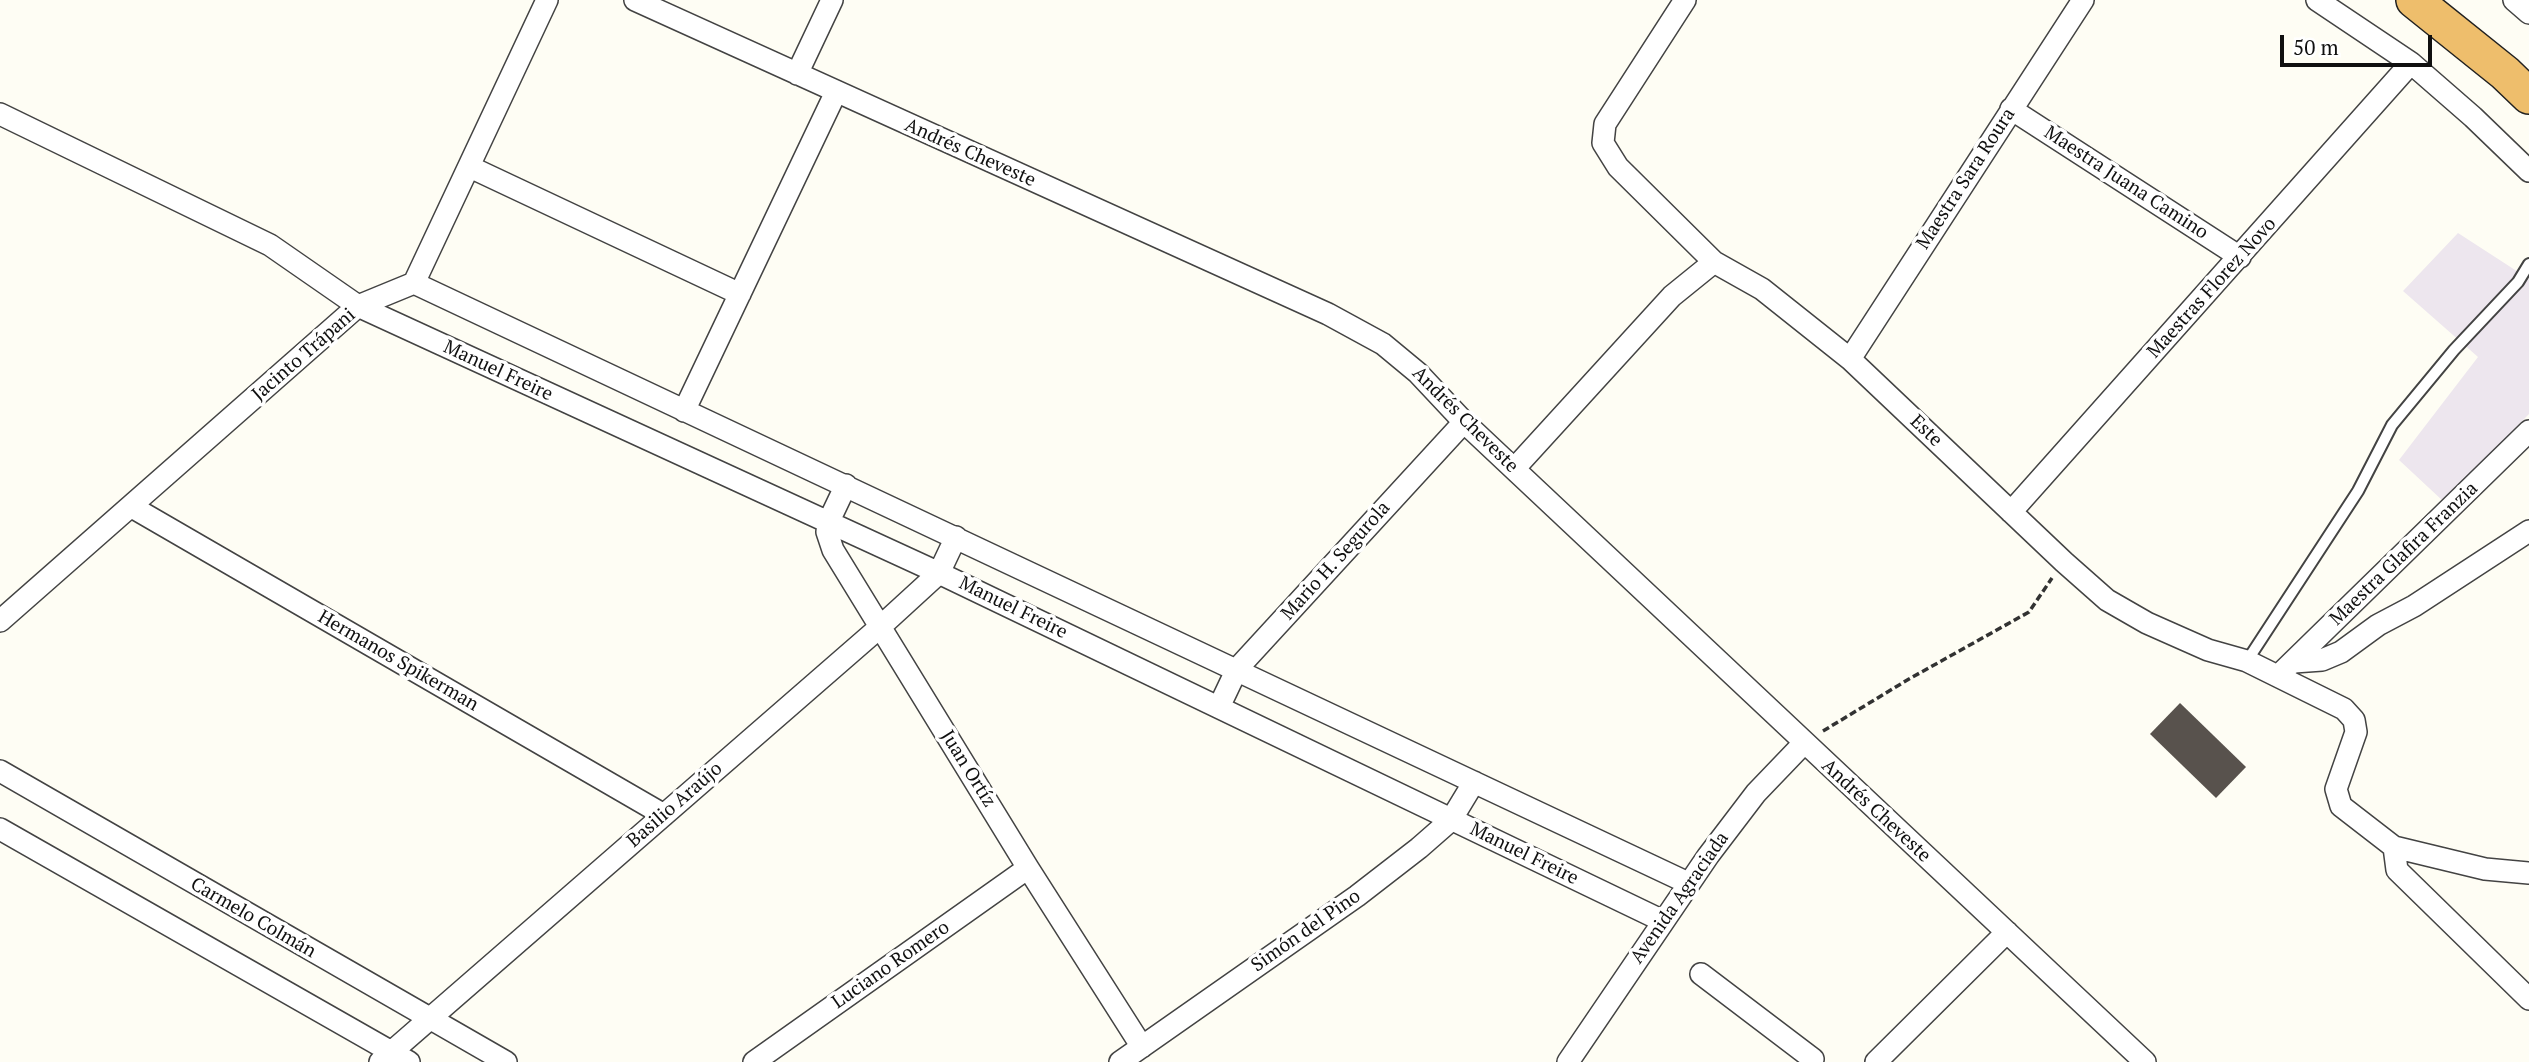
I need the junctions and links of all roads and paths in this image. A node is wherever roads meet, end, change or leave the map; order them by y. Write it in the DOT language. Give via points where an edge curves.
graph roads {
  1 [pos="547,0"];
  2 [pos="635,0"];
  3 [pos="832,0"];
  4 [pos="1685,0"];
  5 [pos="2083,0"];
  6 [pos="2317,0"];
  7 [pos="2414,0"];
  8 [pos="2514,0"];
  9 [pos="2529,13"];
  10 [pos="2411,63"];
  11 [pos="797,74"];
  12 [pos="836,92"];
  13 [pos="2529,96"];
  14 [pos="2011,109"];
  15 [pos="0,114"];
  16 [pos="470,167"];
  17 [pos="2528,168"];
  18 [pos="2240,257"];
  19 [pos="1714,262"];
  20 [pos="2529,264"];
  21 [pos="414,284"];
  22 [pos="740,294"];
  23 [pos="358,306"];
  24 [pos="1850,359"];
  25 [pos="684,411"];
  26 [pos="1464,422"];
  27 [pos="2529,431"];
  28 [pos="1514,469"];
  29 [pos="846,485"];
  30 [pos="132,507"];
  31 [pos="2011,512"];
  32 [pos="828,523"];
  33 [pos="2529,531"];
  34 [pos="956,537"];
  35 [pos="2064,562"];
  36 [pos="939,573"];
  37 [pos="0,621"];
  38 [pos="880,627"];
  39 [pos="2247,661"];
  40 [pos="1237,669"];
  41 [pos="2286,669"];
  42 [pos="1219,708"];
  43 [pos="1804,743"];
  44 [pos="0,771"];
  45 [pos="1474,782"];
  46 [pos="664,815"];
  47 [pos="1451,820"];
  48 [pos="0,829"];
  49 [pos="2394,847"];
  50 [pos="1028,868"];
  51 [pos="2529,873"];
  52 [pos="1688,883"];
  53 [pos="1663,921"];
  54 [pos="2007,932"];
  55 [pos="1701,974"];
  56 [pos="2529,999"];
  57 [pos="429,1020"];
  58 [pos="1142,1046"];
  59 [pos="393,1059"];
  60 [pos="506,1062"];
  61 [pos="754,1062"];
  62 [pos="1120,1062"];
  63 [pos="1569,1062"];
  64 [pos="1811,1062"];
  65 [pos="1875,1062"];
  66 [pos="2145,1062"];
  1 -- 16 [label="street"];
  2 -- 11 [label="street, Andrés Cheveste"];
  3 -- 11 [label="street"];
  4 -- 19 [label="street, Este" via="1614,107 1605,124 1603,143 1630,181"];
  5 -- 14 [label="street, Maestra Sara Roura"];
  6 -- 10 [label="street"];
  7 -- 13 [label="highway"];
  8 -- 9 [label="street"];
  10 -- 17 [label="street"];
  10 -- 18 [label="street, Maestras Florez Novo"];
  11 -- 12 [label="street, Andrés Cheveste"];
  12 -- 22 [label="street"];
  12 -- 26 [label="street, Andrés Cheveste" via="1359,329 1400,357"];
  14 -- 18 [label="street, Maestra Juana Camino"];
  14 -- 24 [label="street, Maestra Sara Roura"];
  15 -- 23 [label="street, Manuel Freire" via="270,245"];
  16 -- 21 [label="street"];
  16 -- 22 [label="street"];
  18 -- 31 [label="street, Maestras Florez Novo"];
  19 -- 24 [label="street, Este" via="1762,289"];
  19 -- 28 [label="street" via="1672,296"];
  20 -- 39 [label="lane" via="2392,425 2358,491"];
  21 -- 23 [label="street, Jacinto Trápani"];
  21 -- 25 [label="street, Manuel Freire"];
  22 -- 25 [label="street"];
  23 -- 30 [label="street, Jacinto Trápani"];
  23 -- 32 [label="street, Manuel Freire"];
  24 -- 31 [label="street, Este"];
  25 -- 29 [label="street, Manuel Freire"];
  26 -- 28 [label="street, Andrés Cheveste"];
  26 -- 40 [label="street, Mario H. Segurola"];
  27 -- 41 [label="street, Maestra Glafira Franzia"];
  28 -- 43 [label="street, Andrés Cheveste"];
  29 -- 32 [label="street"];
  29 -- 34 [label="street, Manuel Freire"];
  30 -- 37 [label="street, Jacinto Trápani"];
  30 -- 46 [label="street, Hermanos Spikerman"];
  31 -- 35 [label="street, Este"];
  32 -- 36 [label="street, Manuel Freire"];
  32 -- 38 [label="street, Juan Ortíz" via="833,550"];
  33 -- 41 [label="street" via="2341,652"];
  34 -- 36 [label="street, Basilio Araújo"];
  34 -- 40 [label="street, Manuel Freire"];
  35 -- 39 [label="street, Este" via="2107,600 2147,623 2207,650"];
  35 -- 43 [label="path" via="2029,612"];
  36 -- 38 [label="street, Basilio Araújo"];
  36 -- 42 [label="street, Manuel Freire"];
  38 -- 46 [label="street, Basilio Araújo"];
  38 -- 50 [label="street, Juan Ortíz"];
  39 -- 41 [label="street, Este"];
  40 -- 42 [label="street, Mario H. Segurola"];
  40 -- 45 [label="street, Manuel Freire"];
  41 -- 49 [label="street, Este" via="2354,720 2356,732 2336,789 2341,806"];
  42 -- 47 [label="street, Manuel Freire"];
  43 -- 52 [label="street, Avenida Agraciada" via="1756,793"];
  43 -- 54 [label="street, Andrés Cheveste"];
  44 -- 57 [label="street, Carmelo Colmán"];
  45 -- 47 [label="street, Simón del Pino"];
  45 -- 52 [label="street, Manuel Freire"];
  46 -- 57 [label="street, Basilio Araújo"];
  47 -- 53 [label="street, Manuel Freire"];
  47 -- 58 [label="street, Simón del Pino" via="1357,896"];
  48 -- 59 [label="street"];
  49 -- 51 [label="street" via="2485,869"];
  49 -- 56 [label="street" via="2397,870"];
  50 -- 58 [label="street, Juan Ortíz"];
  50 -- 61 [label="street, Luciano Romero"];
  52 -- 53 [label="street, Avenida Agraciada"];
  53 -- 63 [label="street, Avenida Agraciada"];
  54 -- 65 [label="street"];
  54 -- 66 [label="street, Andrés Cheveste"];
  55 -- 64 [label="street" via="1813,1059"];
  57 -- 59 [label="street, Basilio Araújo"];
  57 -- 60 [label="street, Carmelo Colmán"];
  58 -- 62 [label="street, Simón del Pino"];
}
